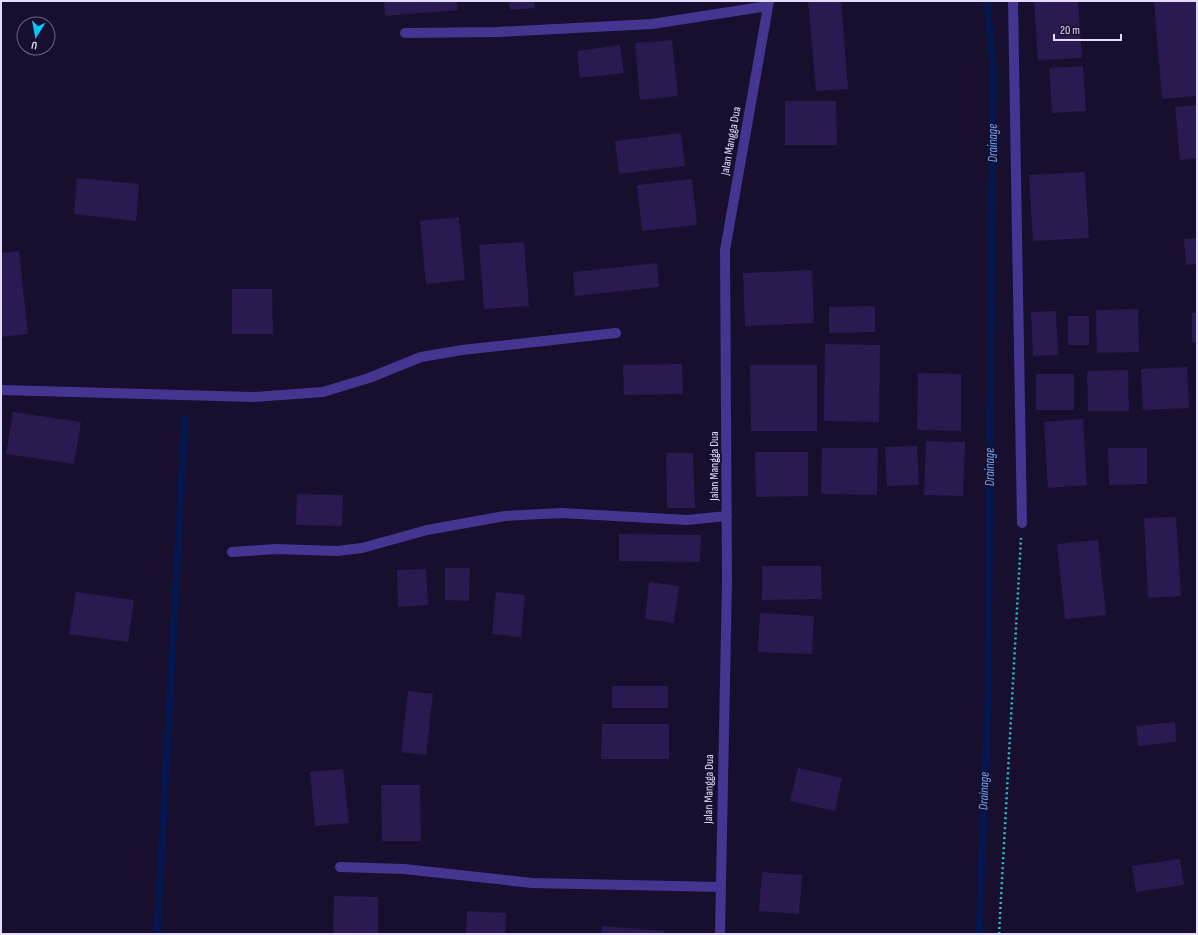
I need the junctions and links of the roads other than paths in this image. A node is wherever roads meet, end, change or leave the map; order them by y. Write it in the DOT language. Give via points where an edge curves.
graph roads {
  1 [pos="1013,1"];
  2 [pos="768,4"];
  3 [pos="405,33"];
  4 [pos="616,333"];
  5 [pos="1,390"];
  6 [pos="727,516"];
  7 [pos="1022,523"];
  8 [pos="232,552"];
  9 [pos="340,867"];
  10 [pos="720,887"];
  11 [pos="720,934"];
  1 -- 7 [label="street"];
  2 -- 3 [label="street" via="637,25 498,32"];
  2 -- 6 [label="street, Jalan Mangga Dua" via="725,250"];
  4 -- 5 [label="street" via="421,357 369,378 324,392 253,397"];
  6 -- 8 [label="street" via="687,520 561,513 505,516 427,530 362,548 338,551 276,549"];
  6 -- 10 [label="street, Jalan Mangga Dua"];
  9 -- 10 [label="street" via="404,870 532,883"];
  10 -- 11 [label="street, Jalan Mangga Dua"];
}
